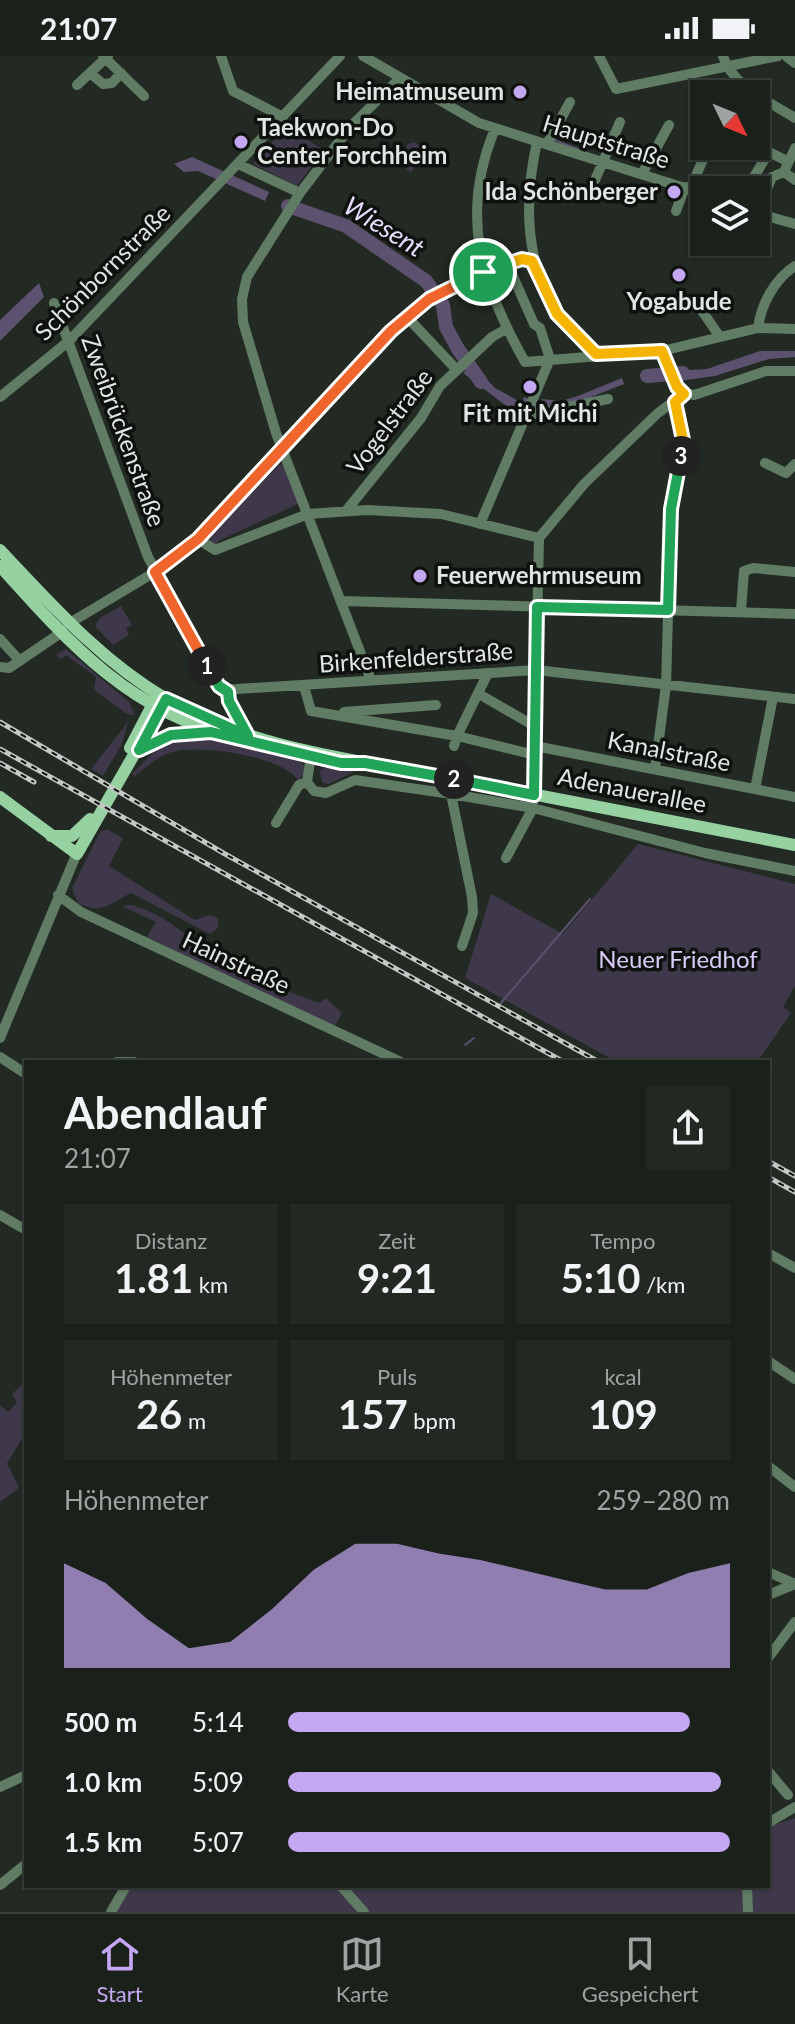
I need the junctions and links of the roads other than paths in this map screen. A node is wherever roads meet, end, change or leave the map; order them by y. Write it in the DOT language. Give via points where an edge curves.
graph roads {
  1 [pos="221,56"];
  2 [pos="340,56"];
  3 [pos="363,56"];
  4 [pos="599,56"];
  5 [pos="778,56"];
  6 [pos="786,56"];
  7 [pos="105,57"];
  8 [pos="725,61"];
  9 [pos="795,63"];
  10 [pos="90,73"];
  11 [pos="121,73"];
  12 [pos="400,78"];
  13 [pos="739,80"];
  14 [pos="77,85"];
  15 [pos="144,96"];
  16 [pos="570,102"];
  17 [pos="770,102"];
  18 [pos="283,117"];
  19 [pos="795,118"];
  20 [pos="620,122"];
  21 [pos="669,125"];
  22 [pos="495,129"];
  23 [pos="542,143"];
  24 [pos="795,148"];
  25 [pos="702,160"];
  26 [pos="605,161"];
  27 [pos="238,164"];
  28 [pos="786,166"];
  29 [pos="642,174"];
  30 [pos="754,176"];
  31 [pos="595,180"];
  32 [pos="795,180"];
  33 [pos="770,182"];
  34 [pos="688,188"];
  35 [pos="300,193"];
  36 [pos="676,211"];
  37 [pos="770,217"];
  38 [pos="795,224"];
  39 [pos="532,261"];
  40 [pos="508,265"];
  41 [pos="795,266"];
  42 [pos="483,272"];
  43 [pos="696,302"];
  44 [pos="54,303"];
  45 [pos="558,316"];
  46 [pos="407,317"];
  47 [pos="540,328"];
  48 [pos="758,328"];
  49 [pos="506,329"];
  50 [pos="795,329"];
  51 [pos="720,337"];
  52 [pos="69,341"];
  53 [pos="662,351"];
  54 [pos="596,354"];
  55 [pos="553,358"];
  56 [pos="456,369"];
  57 [pos="795,371"];
  58 [pos="681,390"];
  59 [pos="0,397"];
  60 [pos="608,399"];
  61 [pos="675,402"];
  62 [pos="529,415"];
  63 [pos="283,451"];
  64 [pos="765,463"];
  65 [pos="795,464"];
  66 [pos="346,511"];
  67 [pos="308,514"];
  68 [pos="480,524"];
  69 [pos="539,538"];
  70 [pos="198,539"];
  71 [pos="0,550"];
  72 [pos="0,566"];
  73 [pos="155,572"];
  74 [pos="795,572"];
  75 [pos="342,601"];
  76 [pos="537,607"];
  77 [pos="668,610"];
  78 [pos="741,611"];
  79 [pos="795,614"];
  80 [pos="65,628"];
  81 [pos="0,639"];
  82 [pos="20,661"];
  83 [pos="0,667"];
  84 [pos="536,670"];
  85 [pos="488,673"];
  86 [pos="371,680"];
  87 [pos="666,685"];
  88 [pos="304,686"];
  89 [pos="127,690"];
  90 [pos="228,692"];
  91 [pos="479,694"];
  92 [pos="162,696"];
  93 [pos="773,697"];
  94 [pos="795,699"];
  95 [pos="436,705"];
  96 [pos="155,709"];
  97 [pos="326,714"];
  98 [pos="536,727"];
  99 [pos="211,732"];
  100 [pos="138,734"];
  101 [pos="248,736"];
  102 [pos="455,741"];
  103 [pos="139,750"];
  104 [pos="535,750"];
  105 [pos="311,756"];
  106 [pos="365,763"];
  107 [pos="655,769"];
  108 [pos="122,771"];
  109 [pos="307,782"];
  110 [pos="755,789"];
  111 [pos="451,794"];
  112 [pos="0,797"];
  113 [pos="795,797"];
  114 [pos="533,801"];
  115 [pos="276,823"];
  116 [pos="88,828"];
  117 [pos="49,835"];
  118 [pos="795,845"];
  119 [pos="77,854"];
  120 [pos="506,858"];
  121 [pos="795,871"];
  122 [pos="58,895"];
  123 [pos="462,946"];
  124 [pos="0,1038"];
  125 [pos="0,1057"];
  126 [pos="397,1060"];
  127 [pos="24,1073"];
  128 [pos="0,1215"];
  129 [pos="24,1229"];
  130 [pos="770,1254"];
  131 [pos="795,1268"];
  132 [pos="770,1362"];
  133 [pos="795,1379"];
  134 [pos="770,1468"];
  135 [pos="795,1487"];
  136 [pos="770,1573"];
  137 [pos="795,1584"];
  138 [pos="770,1594"];
  139 [pos="795,1622"];
  140 [pos="770,1655"];
  141 [pos="770,1773"];
  142 [pos="24,1776"];
  143 [pos="0,1787"];
  144 [pos="788,1795"];
  145 [pos="795,1807"];
  146 [pos="770,1822"];
  147 [pos="24,1866"];
  148 [pos="0,1885"];
  149 [pos="125,1888"];
  150 [pos="343,1888"];
  151 [pos="747,1888"];
  152 [pos="111,1912"];
  153 [pos="364,1912"];
  154 [pos="748,1912"];
  1 -- 18 [label="street" via="233,91"];
  2 -- 18 [label="street, Schönbornstraße"];
  3 -- 12 [label="street, Hauptstraße"];
  4 -- 8 [label="street" via="619,89"];
  5 -- 8 [label="street"];
  6 -- 9 [label="street"];
  7 -- 10 [label="street"];
  7 -- 11 [label="street"];
  8 -- 13 [label="street"];
  10 -- 11 [label="street" via="103,84"];
  10 -- 14 [label="street"];
  11 -- 15 [label="street"];
  12 -- 22 [label="street, Hauptstraße"];
  12 -- 35 [label="street"];
  16 -- 23 [label="street"];
  17 -- 19 [label="street"];
  18 -- 27 [label="street, Schönbornstraße"];
  20 -- 26 [label="street"];
  21 -- 29 [label="street"];
  22 -- 23 [label="street, Hauptstraße"];
  22 -- 42 [label="street" via="476,193"];
  23 -- 26 [label="street, Hauptstraße"];
  23 -- 39 [label="street" via="528,179"];
  24 -- 28 [label="street"];
  25 -- 34 [label="street"];
  26 -- 29 [label="street, Hauptstraße"];
  26 -- 31 [label="street"];
  27 -- 35 [label="street"];
  27 -- 52 [label="street, Schönbornstraße"];
  28 -- 30 [label="street" via="769,152"];
  28 -- 32 [label="street"];
  28 -- 33 [label="street"];
  29 -- 34 [label="street, Hauptstraße"];
  34 -- 36 [label="street"];
  35 -- 63 [label="street" via="247,277 242,299 243,322"];
  37 -- 38 [label="street"];
  39 -- 40 [label="street"];
  39 -- 45 [label="street"];
  40 -- 42 [label="street"];
  40 -- 47 [label="street"];
  41 -- 48 [label="street" via="773,287"];
  42 -- 46 [label="street" via="429,299"];
  42 -- 49 [label="street"];
  43 -- 51 [label="street"];
  44 -- 52 [label="street, Zweibrückenstraße"];
  45 -- 47 [label="street"];
  45 -- 54 [label="street"];
  46 -- 56 [label="street"];
  46 -- 63 [label="street"];
  47 -- 55 [label="street"];
  48 -- 50 [label="street"];
  48 -- 51 [label="street"];
  49 -- 55 [label="street" via="525,362"];
  49 -- 56 [label="street, Vogelstraße"];
  51 -- 53 [label="street"];
  52 -- 59 [label="street, Schönbornstraße"];
  52 -- 73 [label="street, Zweibrückenstraße"];
  53 -- 54 [label="street"];
  53 -- 58 [label="street"];
  54 -- 55 [label="street"];
  55 -- 62 [label="street"];
  56 -- 66 [label="street, Vogelstraße"];
  57 -- 58 [label="street" via="766,371 694,395"];
  58 -- 61 [label="street"];
  60 -- 62 [label="street"];
  61 -- 69 [label="street" via="584,484"];
  61 -- 77 [label="street" via="683,440 671,509"];
  62 -- 68 [label="street"];
  63 -- 67 [label="street"];
  63 -- 70 [label="street"];
  64 -- 65 [label="street" via="786,473"];
  66 -- 67 [label="street"];
  66 -- 68 [label="street" via="441,514"];
  67 -- 70 [label="street" via="215,550"];
  67 -- 75 [label="street"];
  68 -- 69 [label="street"];
  69 -- 76 [label="street"];
  70 -- 73 [label="street"];
  71 -- 80 [label="main road"];
  72 -- 80 [label="main road"];
  73 -- 80 [label="street"];
  73 -- 90 [label="street" via="215,681"];
  74 -- 78 [label="street" via="753,568 743,576"];
  75 -- 76 [label="street"];
  75 -- 86 [label="street"];
  76 -- 77 [label="street"];
  76 -- 84 [label="street"];
  77 -- 78 [label="street"];
  77 -- 87 [label="street"];
  78 -- 79 [label="street"];
  80 -- 82 [label="street"];
  80 -- 89 [label="main road, Adenauerallee" via="82,654"];
  80 -- 92 [label="main road, Adenauerallee"];
  81 -- 82 [label="street"];
  82 -- 83 [label="street"];
  84 -- 85 [label="street, Birkenfelderstraße"];
  84 -- 87 [label="street, Birkenfelderstraße"];
  84 -- 98 [label="street"];
  85 -- 86 [label="street, Birkenfelderstraße"];
  85 -- 91 [label="street"];
  86 -- 88 [label="street, Birkenfelderstraße"];
  87 -- 93 [label="street, Birkenfelderstraße"];
  87 -- 107 [label="street"];
  88 -- 90 [label="street, Birkenfelderstraße"];
  88 -- 97 [label="street" via="311,711"];
  89 -- 96 [label="main road, Adenauerallee"];
  89 -- 100 [label="main road" via="139,719"];
  90 -- 101 [label="street"];
  91 -- 98 [label="street"];
  91 -- 102 [label="street"];
  92 -- 96 [label="main road"];
  92 -- 101 [label="main road, Adenauerallee"];
  93 -- 94 [label="street, Birkenfelderstraße"];
  93 -- 110 [label="street"];
  95 -- 97 [label="street"];
  96 -- 99 [label="main road, Adenauerallee"];
  96 -- 100 [label="main road"];
  96 -- 103 [label="main road"];
  97 -- 102 [label="street, Kanalstraße"];
  98 -- 104 [label="street"];
  99 -- 103 [label="main road" via="171,735"];
  99 -- 105 [label="main road, Adenauerallee"];
  100 -- 108 [label="main road"];
  101 -- 106 [label="main road, Adenauerallee"];
  102 -- 104 [label="street, Kanalstraße"];
  103 -- 108 [label="main road"];
  104 -- 107 [label="street, Kanalstraße"];
  104 -- 114 [label="street"];
  105 -- 106 [label="main road, Adenauerallee"];
  105 -- 109 [label="street"];
  106 -- 114 [label="main road, Adenauerallee"];
  107 -- 110 [label="street, Kanalstraße"];
  108 -- 116 [label="main road"];
  109 -- 111 [label="street" via="314,791 326,793 355,780"];
  109 -- 115 [label="street" via="299,785"];
  110 -- 113 [label="street, Kanalstraße"];
  111 -- 114 [label="street"];
  111 -- 123 [label="street" via="472,897 473,913"];
  112 -- 117 [label="main road"];
  114 -- 118 [label="main road, Adenauerallee"];
  114 -- 120 [label="street"];
  114 -- 121 [label="street" via="705,853"];
  116 -- 117 [label="main road" via="72,836"];
  116 -- 119 [label="main road"];
  117 -- 119 [label="main road"];
  119 -- 122 [label="street"];
  122 -- 124 [label="street"];
  122 -- 126 [label="street, Hainstraße" via="81,912"];
  125 -- 127 [label="street"];
  128 -- 129 [label="street"];
  130 -- 131 [label="street"];
  132 -- 133 [label="street"];
  134 -- 135 [label="street"];
  136 -- 137 [label="street"];
  137 -- 138 [label="street"];
  139 -- 140 [label="street"];
  141 -- 144 [label="street"];
  142 -- 143 [label="street"];
  145 -- 146 [label="street"];
  147 -- 148 [label="street"];
  149 -- 152 [label="street"];
  150 -- 153 [label="street"];
  151 -- 154 [label="street"];
}
